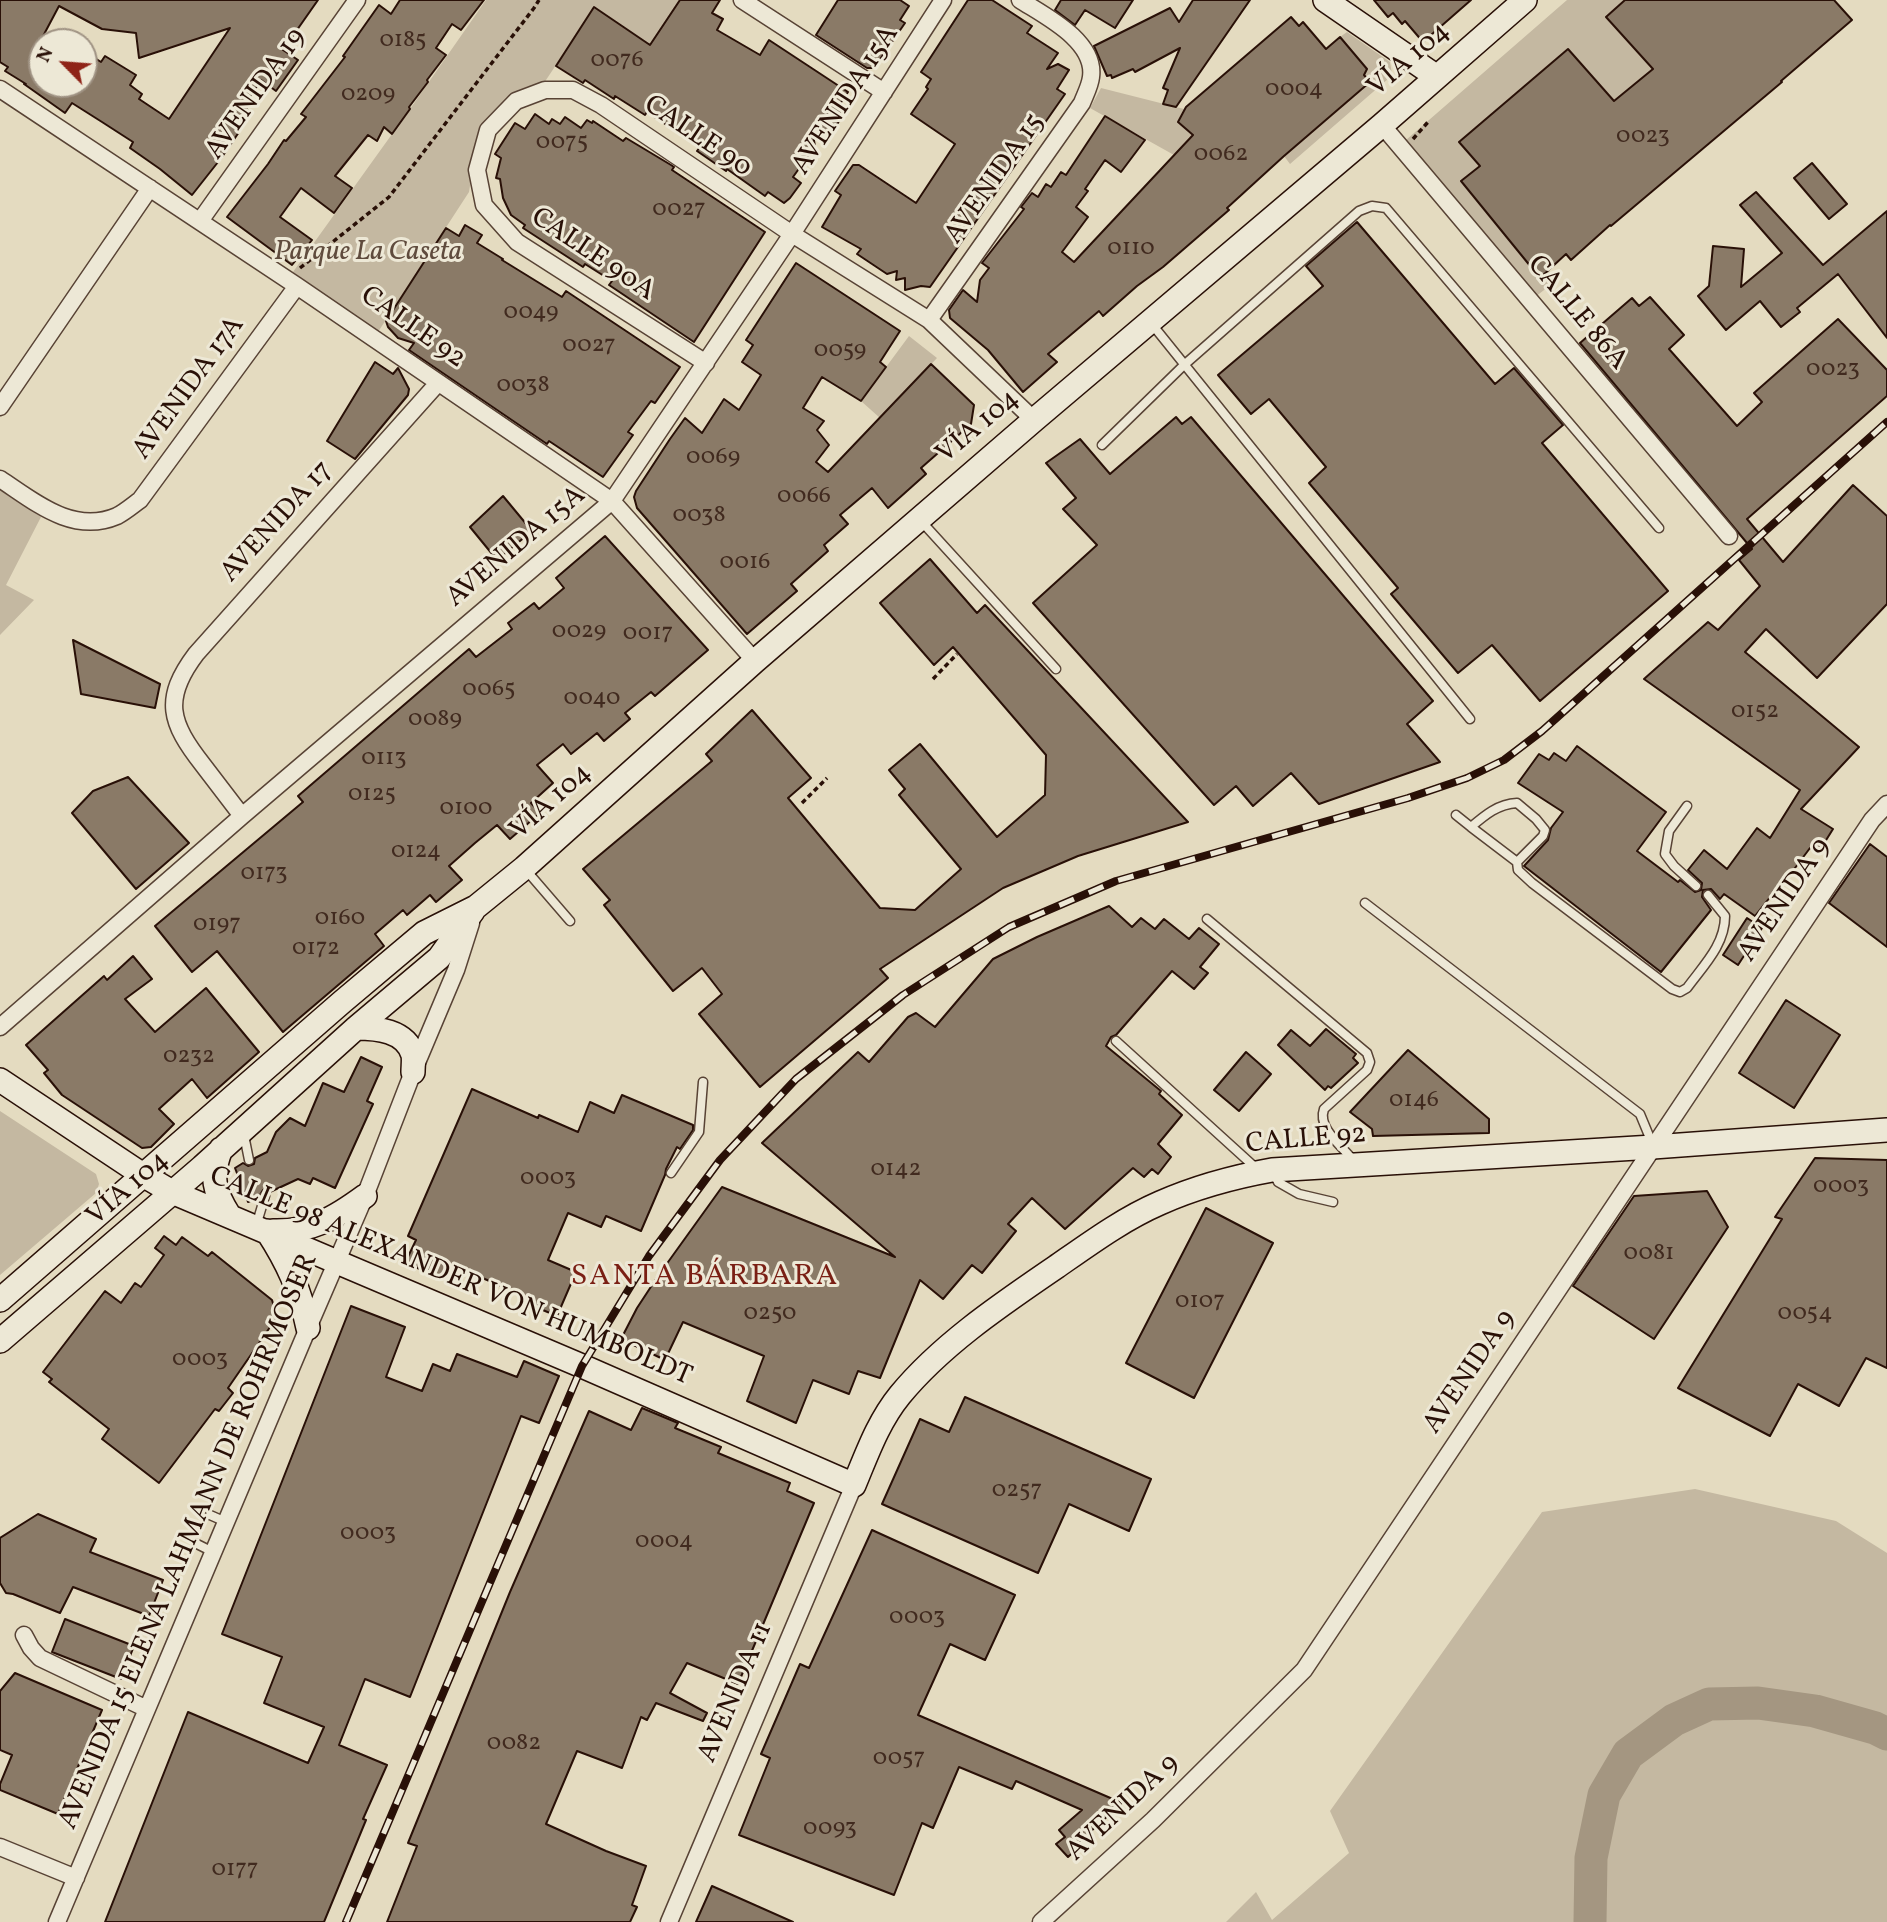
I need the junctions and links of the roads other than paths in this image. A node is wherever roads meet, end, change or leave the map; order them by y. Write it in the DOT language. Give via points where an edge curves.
graph roads {
  1 [pos="358,0"];
  2 [pos="742,0"];
  3 [pos="943,0"];
  4 [pos="1020,0"];
  5 [pos="1325,0"];
  6 [pos="1525,0"];
  7 [pos="1437,77"];
  8 [pos="884,92"];
  9 [pos="2,95"];
  10 [pos="1382,125"];
  11 [pos="488,130"];
  12 [pos="150,188"];
  13 [pos="200,221"];
  14 [pos="792,234"];
  15 [pos="296,279"];
  16 [pos="929,320"];
  17 [pos="1150,322"];
  18 [pos="706,363"];
  19 [pos="1184,365"];
  20 [pos="438,383"];
  21 [pos="0,407"];
  22 [pos="1034,420"];
  23 [pos="1102,445"];
  24 [pos="0,479"];
  25 [pos="612,501"];
  26 [pos="919,519"];
  27 [pos="1659,528"];
  28 [pos="1729,536"];
  29 [pos="755,661"];
  30 [pos="1056,669"];
  31 [pos="1470,719"];
  32 [pos="1887,804"];
  33 [pos="1687,806"];
  34 [pos="1455,815"];
  35 [pos="242,816"];
  36 [pos="1879,822"];
  37 [pos="1471,827"];
  38 [pos="1517,862"];
  39 [pos="524,868"];
  40 [pos="1696,886"];
  41 [pos="1708,895"];
  42 [pos="1365,903"];
  43 [pos="476,907"];
  44 [pos="1207,919"];
  45 [pos="570,921"];
  46 [pos="0,1027"];
  47 [pos="356,1028"];
  48 [pos="1116,1041"];
  49 [pos="413,1072"];
  50 [pos="0,1080"];
  51 [pos="703,1082"];
  52 [pos="242,1130"];
  53 [pos="1887,1130"];
  54 [pos="1653,1147"];
  55 [pos="222,1148"];
  56 [pos="249,1160"];
  57 [pos="1358,1165"];
  58 [pos="1266,1171"];
  59 [pos="671,1173"];
  60 [pos="143,1175"];
  61 [pos="172,1192"];
  62 [pos="265,1196"];
  63 [pos="365,1196"];
  64 [pos="1333,1202"];
  65 [pos="229,1215"];
  66 [pos="261,1229"];
  67 [pos="336,1262"];
  68 [pos="0,1300"];
  69 [pos="307,1328"];
  70 [pos="0,1341"];
  71 [pos="854,1485"];
  72 [pos="210,1515"];
  73 [pos="226,1522"];
  74 [pos="197,1544"];
  75 [pos="213,1552"];
  76 [pos="24,1635"];
  77 [pos="147,1709"];
  78 [pos="0,1847"];
  79 [pos="76,1878"];
  80 [pos="57,1922"];
  81 [pos="669,1922"];
  82 [pos="1041,1922"];
  1 -- 13 [label="street, AVENIDA 19"];
  2 -- 8 [label="street"];
  3 -- 8 [label="street, AVENIDA 15A"];
  4 -- 16 [label="street, AVENIDA 15" via="1070,32 1087,51 1092,76 1082,103"];
  5 -- 7 [label="main road"];
  6 -- 7 [label="main road, VÍA 104"];
  7 -- 10 [label="main road, VÍA 104"];
  8 -- 14 [label="street, AVENIDA 15A"];
  9 -- 12 [label="street, CALLE 92"];
  10 -- 17 [label="main road, VÍA 104"];
  10 -- 28 [label="street, CALLE 86A"];
  11 -- 14 [label="street, CALLE 90" via="516,101 545,90 573,90"];
  11 -- 18 [label="street, CALLE 90A" via="477,170 484,205 517,242"];
  12 -- 13 [label="street, CALLE 92"];
  12 -- 21 [label="street"];
  13 -- 15 [label="street, CALLE 92"];
  14 -- 16 [label="street, CALLE 90"];
  14 -- 18 [label="street, AVENIDA 15A"];
  15 -- 20 [label="street, CALLE 92"];
  15 -- 24 [label="street, AVENIDA 17A" via="154,483 118,516 81,522 63,517"];
  16 -- 22 [label="street, CALLE 90"];
  17 -- 19 [label="lane"];
  17 -- 22 [label="main road, VÍA 104"];
  18 -- 25 [label="street, AVENIDA 15A"];
  19 -- 23 [label="lane"];
  19 -- 27 [label="lane" via="1359,211 1372,206 1386,208"];
  19 -- 31 [label="lane"];
  20 -- 25 [label="street, CALLE 92"];
  20 -- 35 [label="street, AVENIDA 17" via="196,654 177,684 176,720 187,744"];
  22 -- 26 [label="main road, VÍA 104"];
  25 -- 29 [label="street, CALLE 92"];
  25 -- 35 [label="street, AVENIDA 15A"];
  26 -- 29 [label="main road, VÍA 104"];
  26 -- 30 [label="lane"];
  29 -- 39 [label="main road, VÍA 104"];
  32 -- 36 [label="street, AVENIDA 9"];
  33 -- 40 [label="lane" via="1669,831 1665,854"];
  34 -- 37 [label="lane"];
  35 -- 46 [label="street, AVENIDA 15A"];
  36 -- 54 [label="street, AVENIDA 9"];
  37 -- 38 [label="lane"];
  37 -- 38 [label="lane" via="1485,815 1517,803 1545,830"];
  38 -- 41 [label="lane" via="1518,870 1532,883 1680,992 1720,942 1725,926 1725,916"];
  39 -- 43 [label="main road, VÍA 104"];
  39 -- 45 [label="lane"];
  42 -- 54 [label="lane" via="1640,1114"];
  43 -- 47 [label="main road, VÍA 104" via="439,958"];
  43 -- 49 [label="street, AVENIDA 15 ELENA LAHMANN DE ROHRMOSER" via="456,970"];
  43 -- 60 [label="main road, VÍA 104" via="424,933"];
  44 -- 57 [label="lane" via="1367,1054 1367,1070 1321,1117"];
  47 -- 49 [label="main road" via="398,1036 414,1056"];
  47 -- 52 [label="main road, VÍA 104"];
  48 -- 58 [label="lane"];
  49 -- 63 [label="street, AVENIDA 15 ELENA LAHMANN DE ROHRMOSER"];
  50 -- 60 [label="main road, CALLE 98 ALEXANDER VON HUMBOLDT"];
  51 -- 59 [label="lane" via="699,1132"];
  52 -- 55 [label="main road, VÍA 104"];
  52 -- 56 [label="lane"];
  53 -- 54 [label="main road, CALLE 92"];
  54 -- 57 [label="main road, CALLE 92"];
  54 -- 82 [label="street, AVENIDA 9" via="1304,1670 1153,1820"];
  55 -- 61 [label="main road, VÍA 104"];
  55 -- 65 [label="main road" via="214,1169 215,1185"];
  57 -- 58 [label="main road, CALLE 92"];
  58 -- 64 [label="lane" via="1299,1194"];
  58 -- 71 [label="main road, CALLE 92" via="1225,1179 1157,1204 1101,1236 989,1313 899,1397 876,1433"];
  60 -- 61 [label="main road, CALLE 98 ALEXANDER VON HUMBOLDT"];
  60 -- 68 [label="main road, VÍA 104"];
  61 -- 65 [label="main road, CALLE 98 ALEXANDER VON HUMBOLDT"];
  61 -- 70 [label="main road, VÍA 104"];
  62 -- 66 [label="lane"];
  63 -- 66 [label="main road" via="309,1228"];
  63 -- 67 [label="street, AVENIDA 15 ELENA LAHMANN DE ROHRMOSER"];
  65 -- 66 [label="main road, CALLE 98 ALEXANDER VON HUMBOLDT"];
  66 -- 67 [label="main road, CALLE 98 ALEXANDER VON HUMBOLDT"];
  66 -- 69 [label="main road" via="282,1253 294,1277"];
  67 -- 69 [label="street, AVENIDA 15 ELENA LAHMANN DE ROHRMOSER"];
  67 -- 71 [label="main road, CALLE 98 ALEXANDER VON HUMBOLDT"];
  69 -- 73 [label="street, AVENIDA 15 ELENA LAHMANN DE ROHRMOSER"];
  71 -- 81 [label="street, AVENIDA 11"];
  72 -- 73 [label="lane"];
  73 -- 75 [label="street, AVENIDA 15 ELENA LAHMANN DE ROHRMOSER"];
  74 -- 75 [label="lane"];
  75 -- 77 [label="street, AVENIDA 15 ELENA LAHMANN DE ROHRMOSER"];
  76 -- 77 [label="street" via="40,1658"];
  77 -- 79 [label="street, AVENIDA 15 ELENA LAHMANN DE ROHRMOSER"];
  78 -- 79 [label="street"];
  79 -- 80 [label="street, AVENIDA 15 ELENA LAHMANN DE ROHRMOSER"];
}
